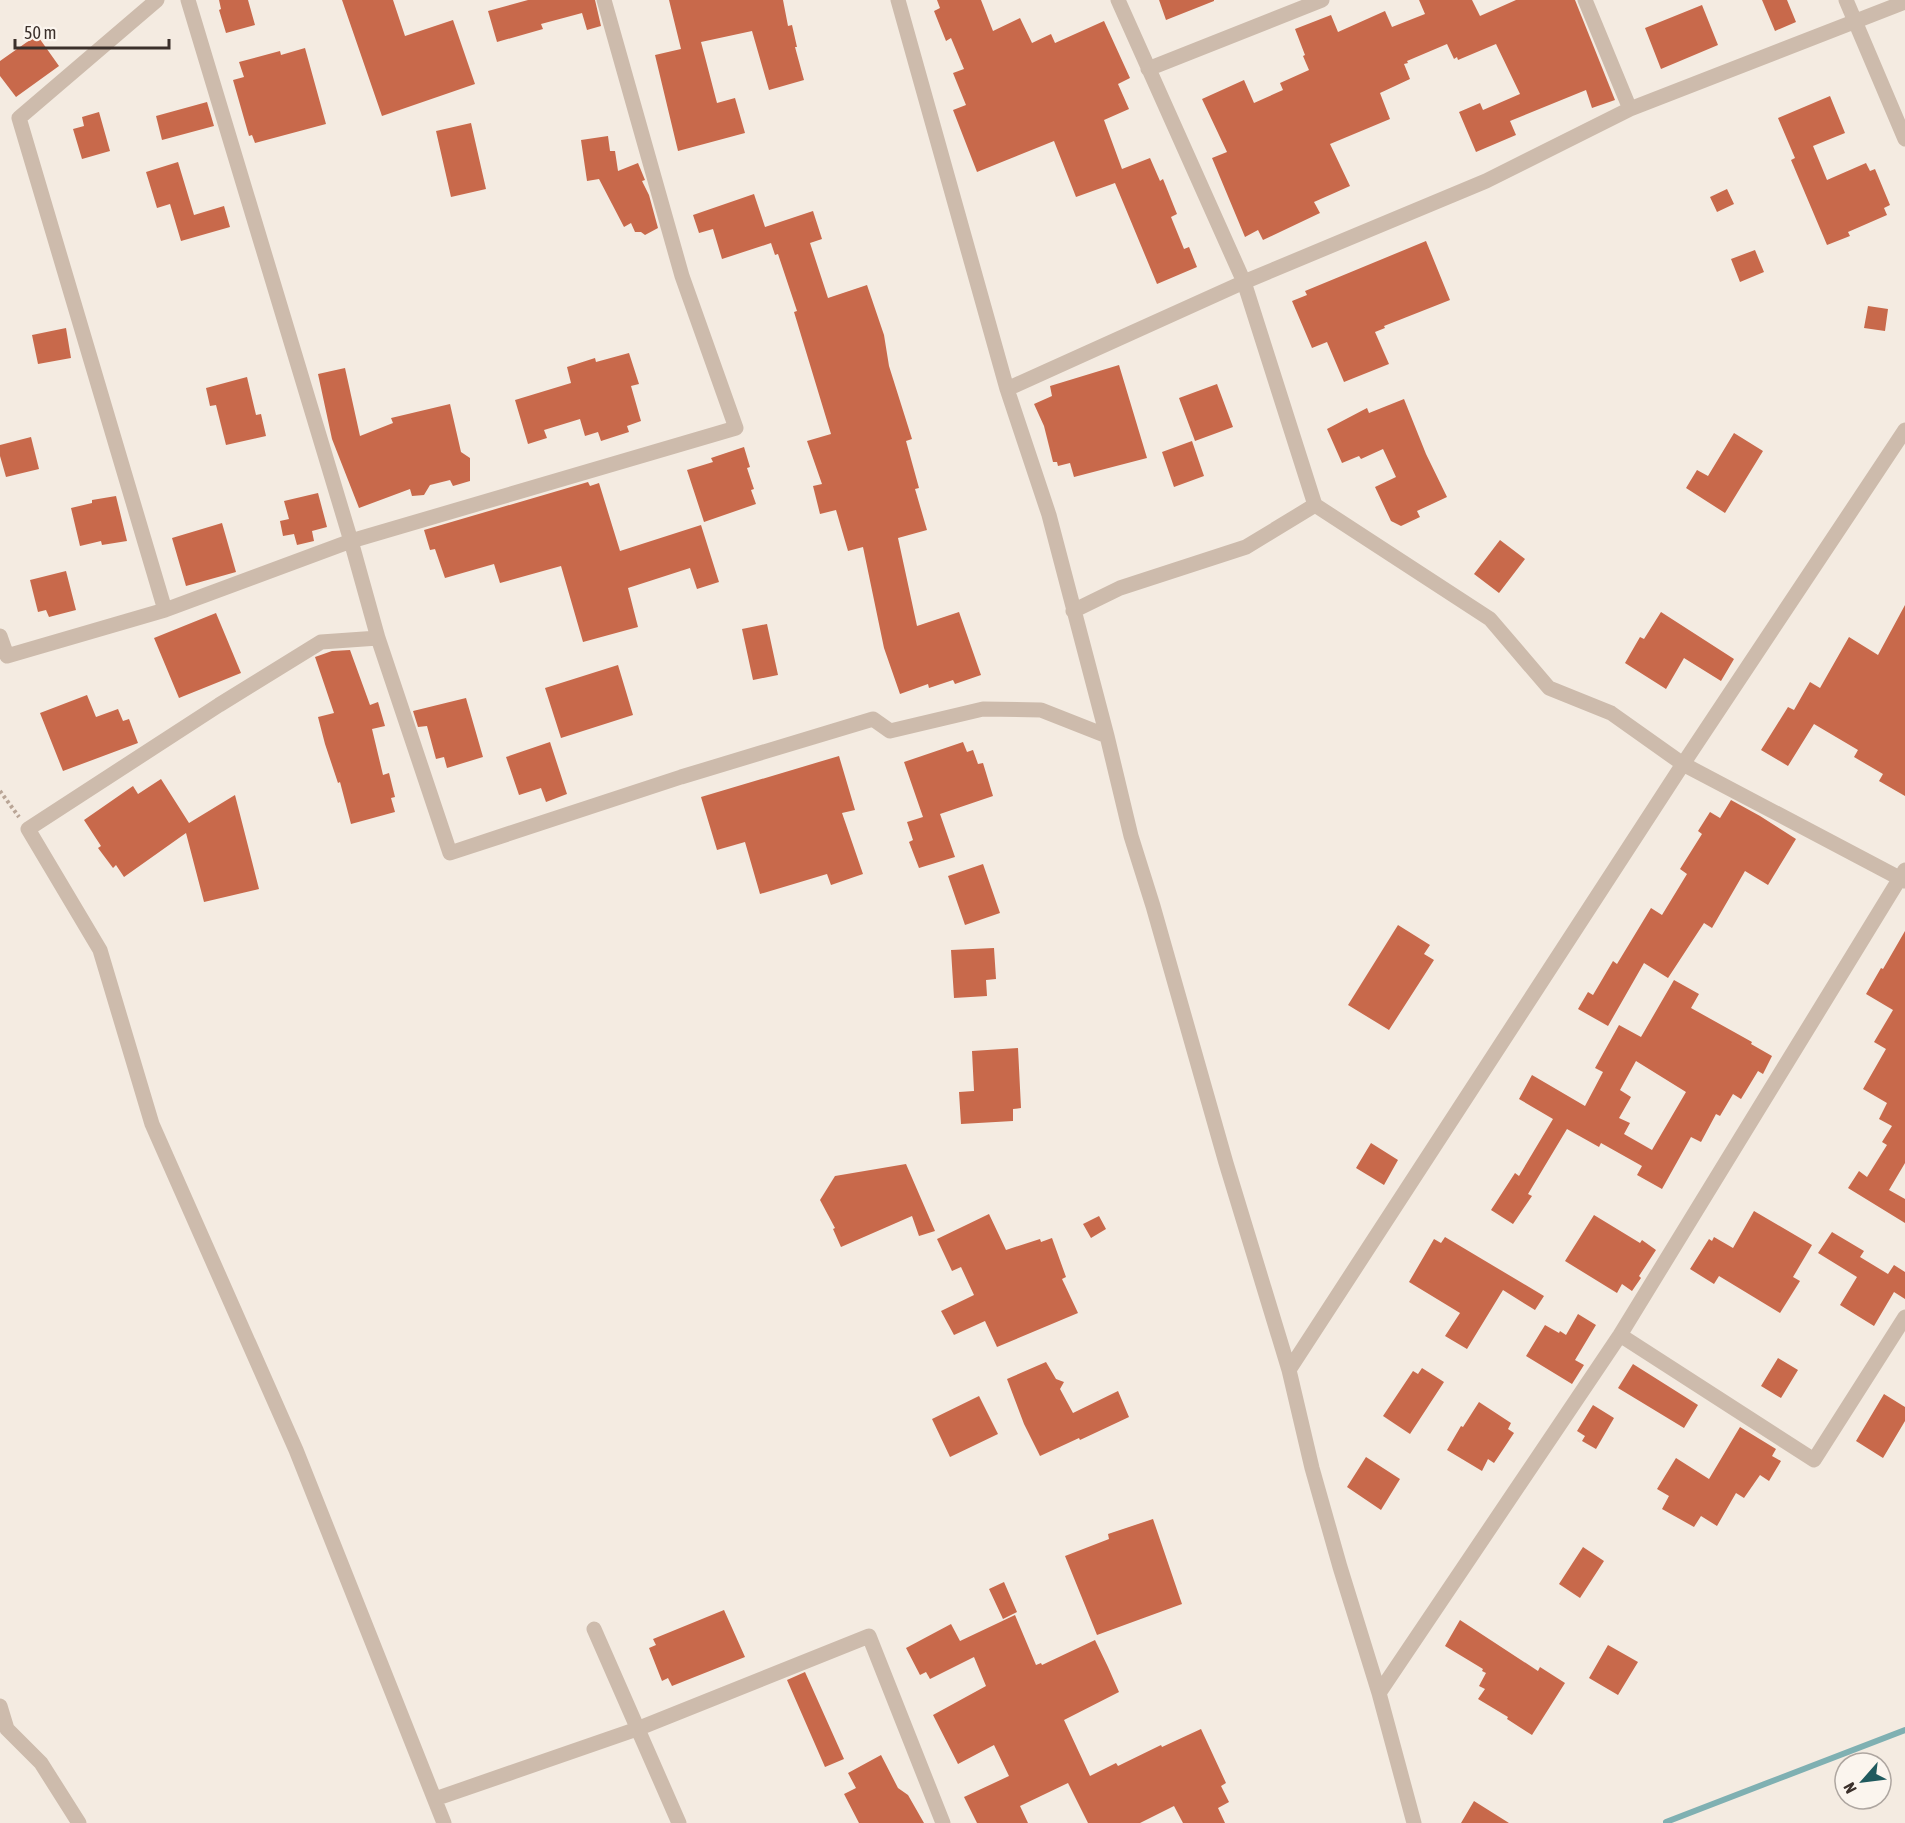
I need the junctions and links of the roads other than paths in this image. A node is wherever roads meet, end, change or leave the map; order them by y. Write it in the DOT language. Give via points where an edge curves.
graph roads {
  1 [pos="157,0"];
  2 [pos="188,0"];
  3 [pos="604,0"];
  4 [pos="897,0"];
  5 [pos="1118,0"];
  6 [pos="1322,0"];
  7 [pos="1585,0"];
  8 [pos="1846,0"];
  9 [pos="1905,2"];
  10 [pos="1855,21"];
  11 [pos="1148,69"];
  12 [pos="1630,109"];
  13 [pos="1905,139"];
  14 [pos="1244,282"];
  15 [pos="1007,389"];
  16 [pos="1905,430"];
  17 [pos="1315,504"];
  18 [pos="351,541"];
  19 [pos="165,610"];
  20 [pos="1073,611"];
  21 [pos="0,636"];
  22 [pos="378,638"];
  23 [pos="1107,736"];
  24 [pos="1683,764"];
  25 [pos="1904,876"];
  26 [pos="1905,1317"];
  27 [pos="1620,1335"];
  28 [pos="1289,1370"];
  29 [pos="594,1629"];
  30 [pos="1379,1693"];
  31 [pos="0,1706"];
  32 [pos="638,1729"];
  33 [pos="435,1799"];
  34 [pos="79,1823"];
  35 [pos="444,1823"];
  36 [pos="679,1823"];
  37 [pos="943,1823"];
  38 [pos="1414,1823"];
  1 -- 19 [label="street" via="19,118"];
  2 -- 18 [label="street"];
  3 -- 18 [label="street" via="682,276 736,428"];
  4 -- 15 [label="street"];
  5 -- 11 [label="street"];
  6 -- 11 [label="street"];
  7 -- 12 [label="street"];
  8 -- 10 [label="street"];
  9 -- 10 [label="street"];
  10 -- 12 [label="street"];
  10 -- 13 [label="street"];
  11 -- 14 [label="street"];
  12 -- 14 [label="street" via="1486,181"];
  14 -- 15 [label="street"];
  14 -- 17 [label="street"];
  15 -- 20 [label="street" via="1049,515"];
  16 -- 24 [label="street"];
  17 -- 20 [label="street" via="1246,547 1120,588"];
  17 -- 24 [label="street" via="1490,619 1550,688 1611,713"];
  18 -- 19 [label="street"];
  18 -- 22 [label="street"];
  19 -- 21 [label="street" via="7,656"];
  20 -- 23 [label="street"];
  22 -- 23 [label="street" via="450,853 873,719 890,731 983,709 1041,710"];
  22 -- 33 [label="street" via="321,642 28,830 100,950 152,1124 296,1450"];
  23 -- 28 [label="street" via="1131,836"];
  24 -- 25 [label="street"];
  24 -- 28 [label="street"];
  25 -- 27 [label="street"];
  26 -- 27 [label="street" via="1814,1460"];
  27 -- 30 [label="street"];
  28 -- 30 [label="street" via="1312,1468"];
  29 -- 32 [label="street"];
  30 -- 38 [label="street"];
  31 -- 34 [label="street" via="7,1729 41,1763"];
  32 -- 33 [label="street"];
  32 -- 36 [label="street"];
  32 -- 37 [label="street" via="869,1636"];
  33 -- 35 [label="street"];
}
